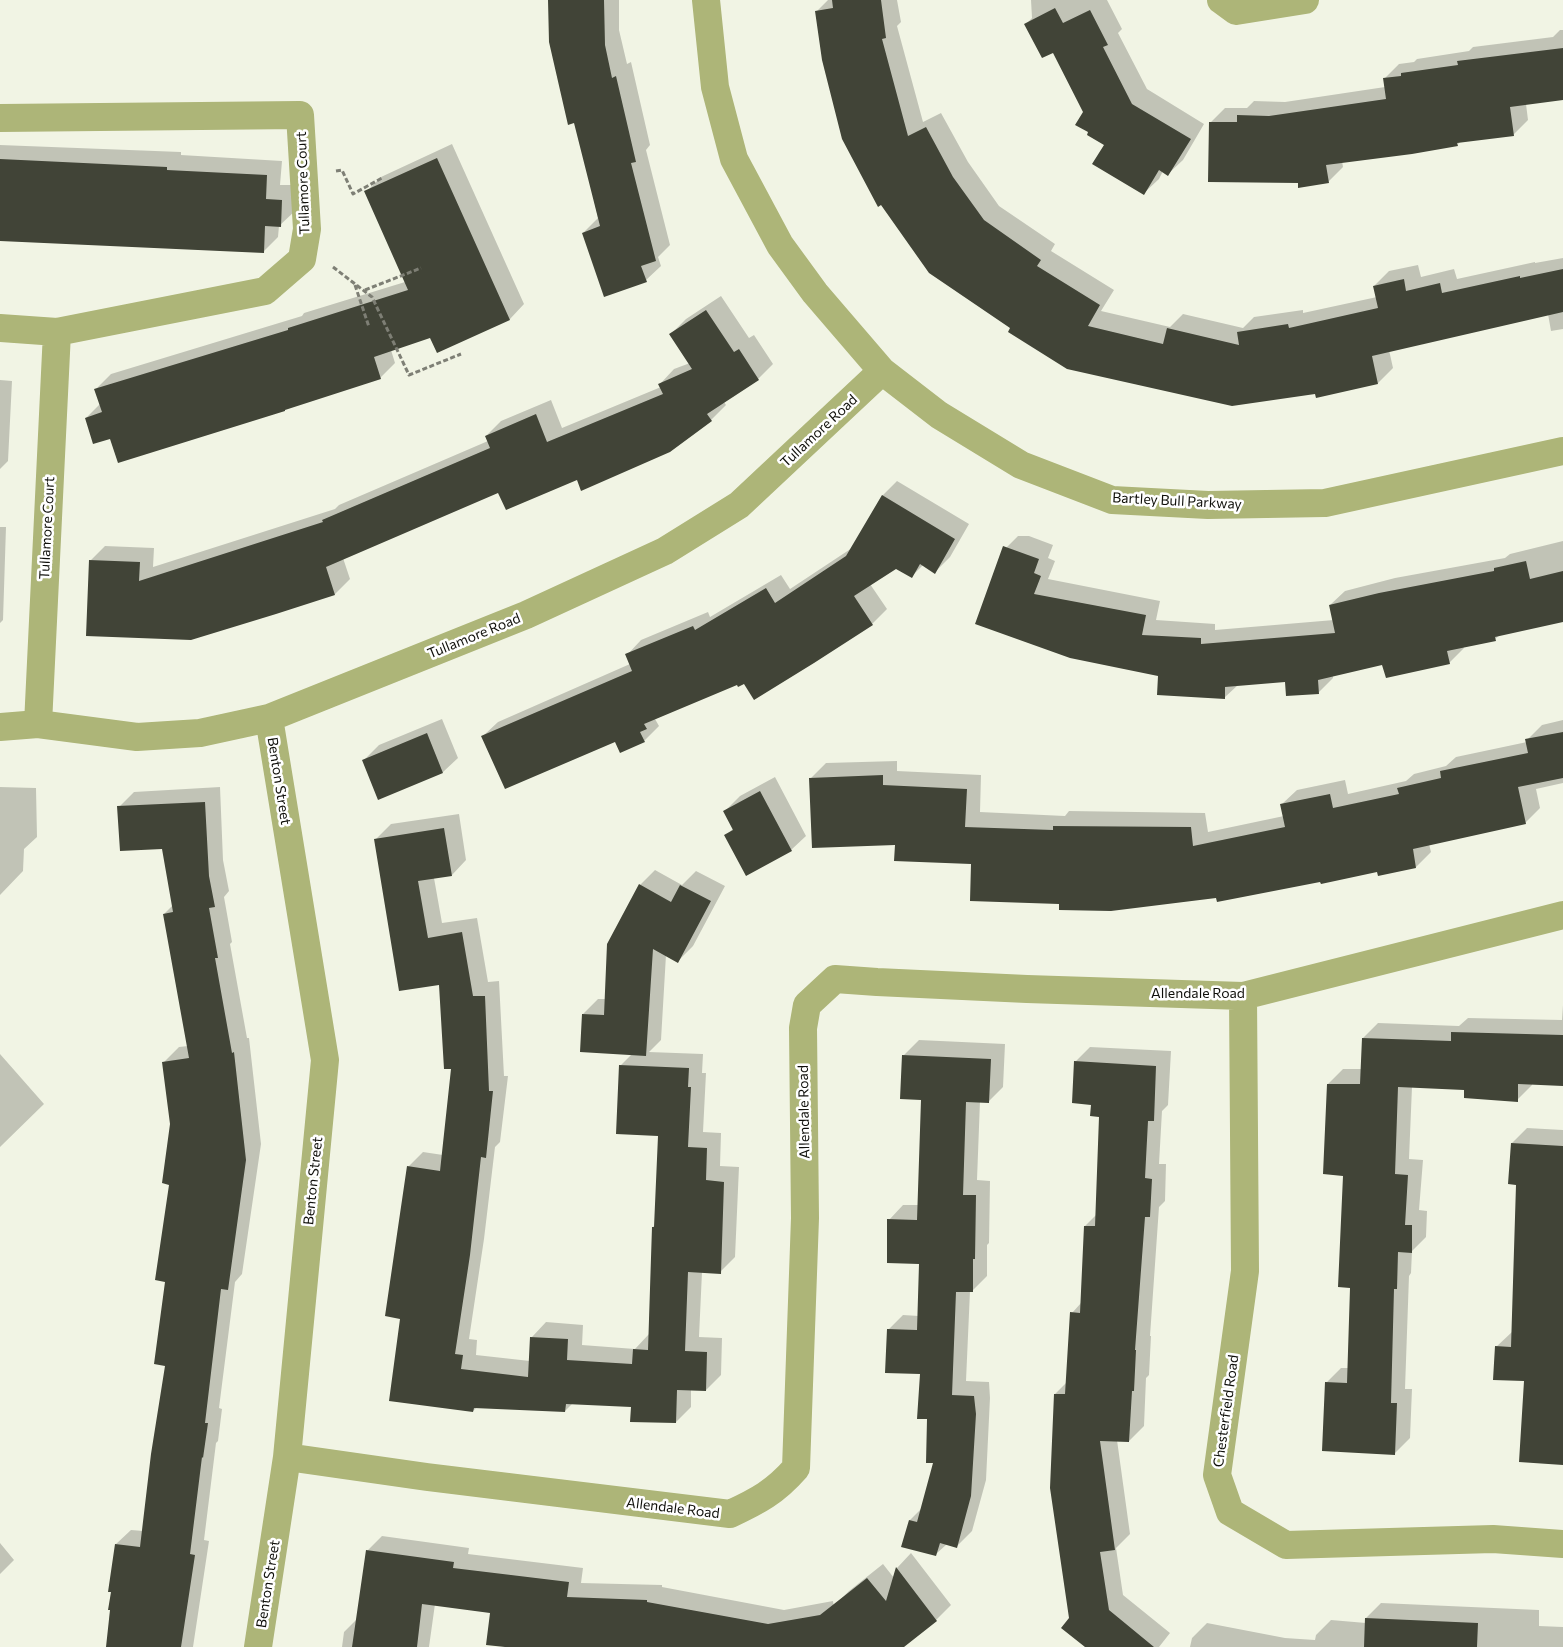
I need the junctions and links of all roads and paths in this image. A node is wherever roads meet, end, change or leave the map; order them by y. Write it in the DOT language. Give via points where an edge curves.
graph roads {
  1 [pos="706,0"];
  2 [pos="1221,0"];
  3 [pos="1305,0"];
  4 [pos="0,118"];
  5 [pos="304,178"];
  6 [pos="382,178"];
  7 [pos="304,244"];
  8 [pos="421,268"];
  9 [pos="355,284"];
  10 [pos="364,290"];
  11 [pos="369,327"];
  12 [pos="0,328"];
  13 [pos="57,332"];
  14 [pos="461,354"];
  15 [pos="882,371"];
  16 [pos="1563,451"];
  17 [pos="269,718"];
  18 [pos="38,724"];
  19 [pos="0,727"];
  20 [pos="1563,916"];
  21 [pos="1243,996"];
  22 [pos="287,1456"];
  23 [pos="1563,1544"];
  24 [pos="258,1647"];
  1 -- 15 [label="street, Bartley Bull Parkway" via="716,86 734,159 780,245 815,294"];
  2 -- 3 [label="street" via="1236,10"];
  4 -- 5 [label="street, Tullamore Court" via="300,115"];
  5 -- 6 [label="path" via="342,170 353,194"];
  5 -- 7 [label="street, Tullamore Court" via="307,229"];
  7 -- 9 [label="path"];
  7 -- 13 [label="street, Tullamore Court" via="302,258 265,291"];
  8 -- 10 [label="path"];
  9 -- 10 [label="path"];
  9 -- 11 [label="path"];
  10 -- 14 [label="path" via="372,296 410,375"];
  12 -- 13 [label="street, Tullamore Court"];
  13 -- 18 [label="street, Tullamore Court"];
  15 -- 16 [label="street, Bartley Bull Parkway" via="939,415 1021,465 1112,500 1208,505 1324,503"];
  15 -- 17 [label="street, Tullamore Road" via="739,505 665,550 526,615"];
  17 -- 18 [label="street, Tullamore Road" via="200,733 137,737"];
  17 -- 22 [label="street, Benton Street" via="325,1060"];
  18 -- 19 [label="street, Tullamore Road"];
  20 -- 21 [label="street, Allendale Road"];
  21 -- 22 [label="street, Allendale Road" via="835,979 807,1005 803,1028 805,1218 796,1468 782,1485 760,1500 730,1514 427,1477"];
  21 -- 23 [label="street, Chesterfield Road" via="1245,1271 1217,1475 1230,1512 1286,1545 1493,1539"];
  22 -- 24 [label="street, Benton Street"];
}
